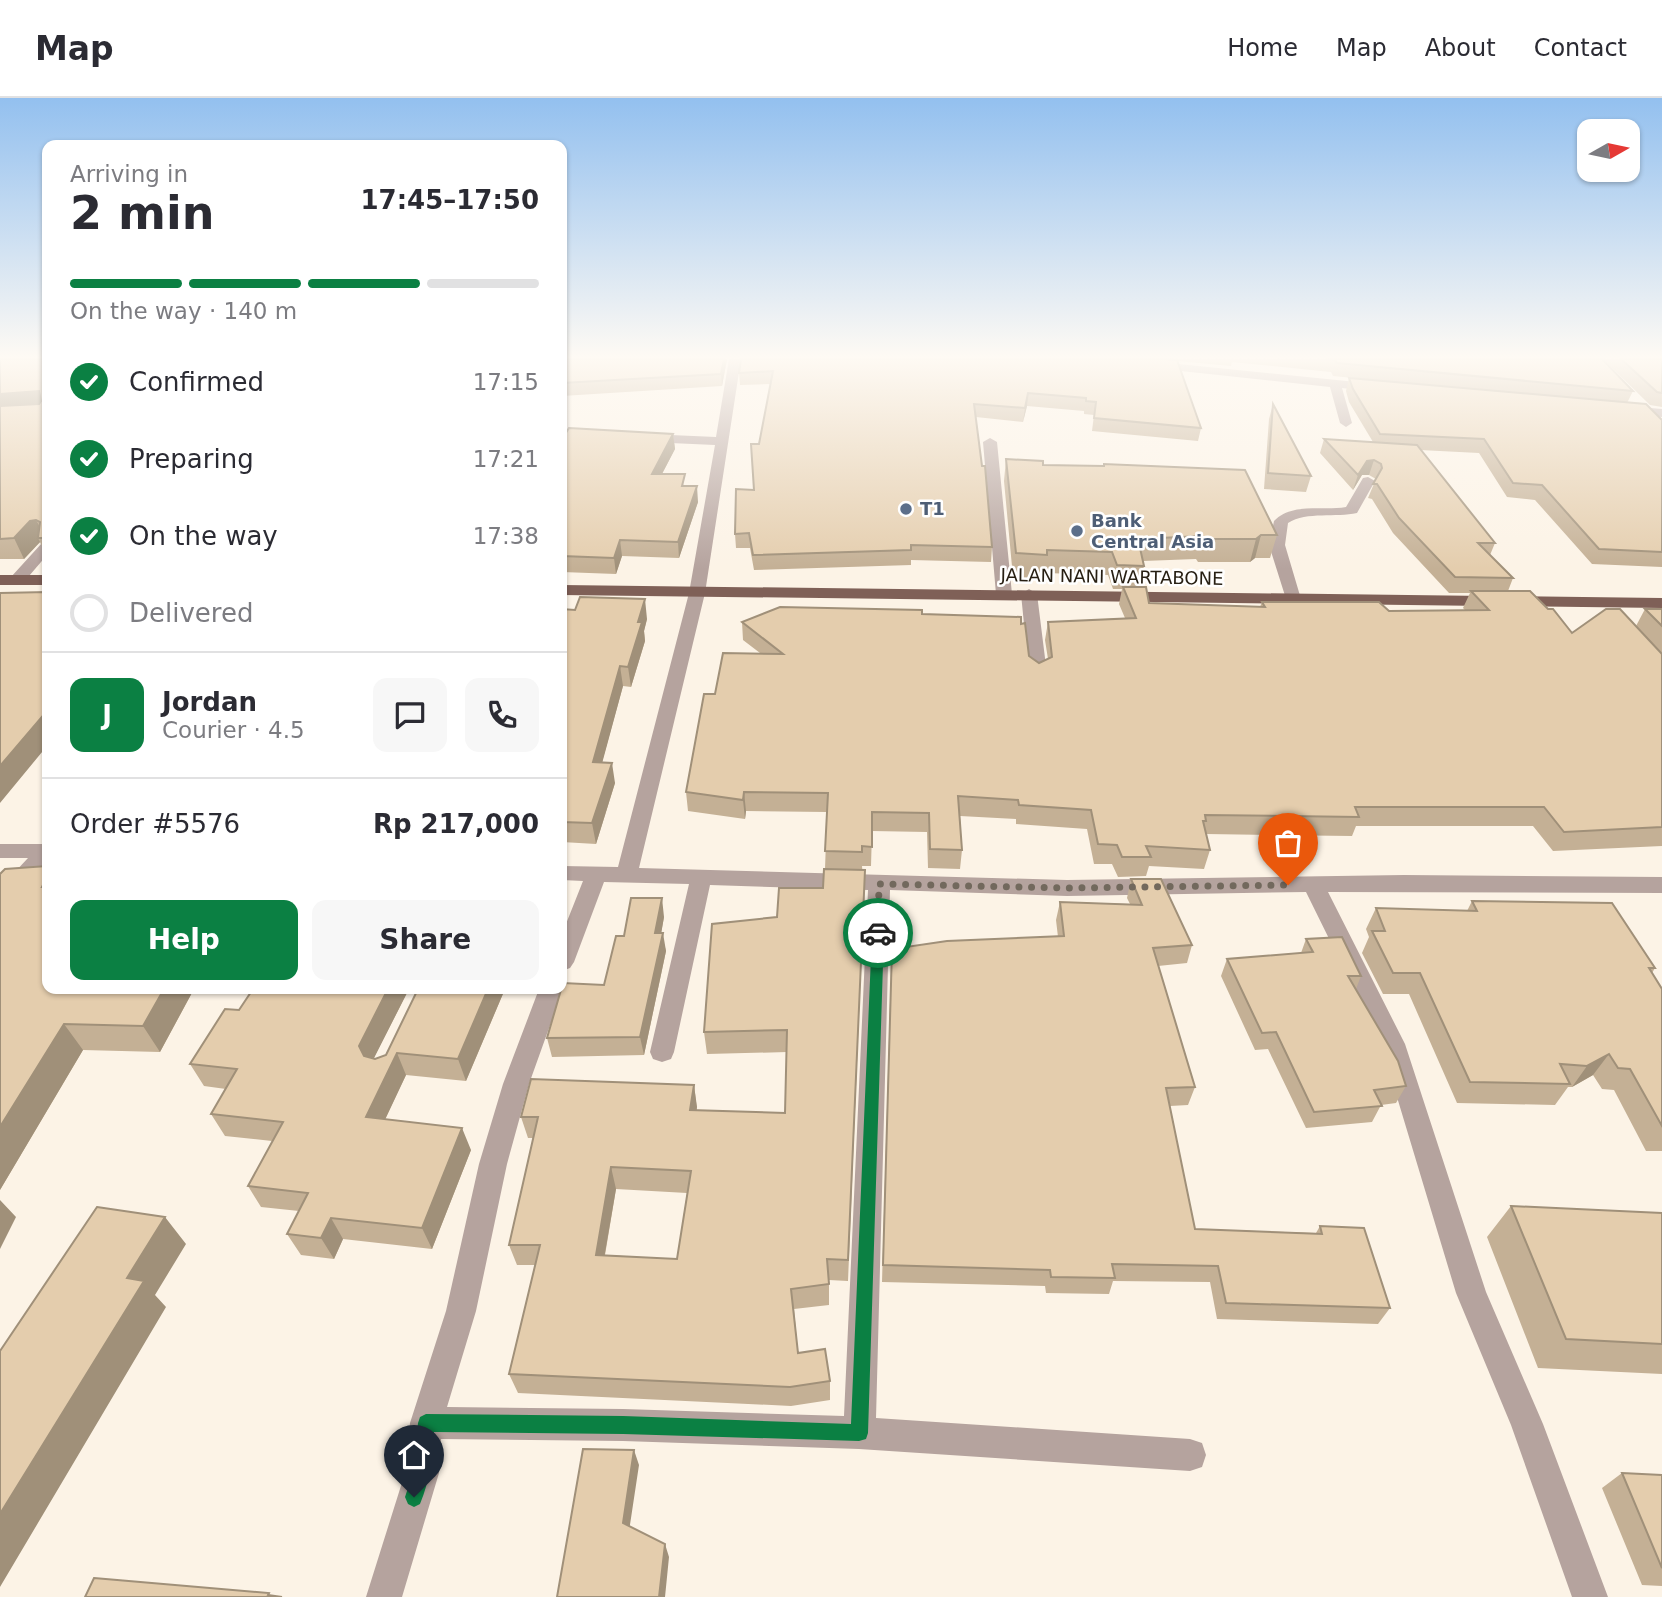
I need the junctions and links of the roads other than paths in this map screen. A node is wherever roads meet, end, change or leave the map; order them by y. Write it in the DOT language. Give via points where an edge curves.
graph roads {
  1 [pos="725,429"];
  2 [pos="629,437"];
  3 [pos="723,440"];
  4 [pos="990,442"];
  5 [pos="1368,481"];
  6 [pos="42,550"];
  7 [pos="8,580"];
  8 [pos="42,580"];
  9 [pos="567,590"];
  10 [pos="697,593"];
  11 [pos="1003,594"];
  12 [pos="1029,594"];
  13 [pos="1293,599"];
  14 [pos="1599,601"];
  15 [pos="1662,603"];
  16 [pos="1617,621"];
  17 [pos="1038,674"];
  18 [pos="0,851"];
  19 [pos="42,851"];
  20 [pos="42,856"];
  21 [pos="567,873"];
  22 [pos="596,874"];
  23 [pos="627,876"];
  24 [pos="701,878"];
  25 [pos="879,884"];
  26 [pos="1313,885"];
  27 [pos="1662,885"];
  28 [pos="0,902"];
  29 [pos="567,949"];
  30 [pos="549,994"];
  31 [pos="662,1052"];
  32 [pos="426,1423"];
  33 [pos="859,1433"];
  34 [pos="1190,1455"];
  35 [pos="384,1597"];
  36 [pos="1590,1597"];
  1 -- 3 [label="street"];
  2 -- 3 [label="street"];
  3 -- 10 [label="street"];
  4 -- 11 [label="street"];
  5 -- 13 [label="street" via="1352,510 1290,515 1281,521 1277,545"];
  6 -- 7 [label="street"];
  7 -- 8 [label="main road"];
  9 -- 10 [label="main road, JALAN NANI WARTABONE"];
  10 -- 11 [label="main road, JALAN NANI WARTABONE"];
  10 -- 23 [label="street"];
  11 -- 12 [label="main road, JALAN NANI WARTABONE"];
  12 -- 13 [label="main road, JALAN NANI WARTABONE"];
  12 -- 17 [label="street"];
  13 -- 14 [label="main road, JALAN NANI WARTABONE"];
  14 -- 15 [label="main road, JALAN NANI WARTABONE"];
  14 -- 16 [label="street"];
  18 -- 19 [label="street"];
  20 -- 28 [label="street"];
  21 -- 22 [label="street"];
  22 -- 23 [label="street"];
  22 -- 29 [label="street"];
  23 -- 24 [label="street"];
  24 -- 25 [label="street"];
  24 -- 31 [label="street"];
  25 -- 26 [label="street" via="1067,888"];
  25 -- 33 [label="street"];
  26 -- 27 [label="street"];
  26 -- 36 [label="street" via="1393,1044 1471,1293 1527,1424"];
  30 -- 32 [label="street" via="512,1097 461,1311"];
  32 -- 33 [label="street"];
  32 -- 35 [label="street" via="422,1473"];
  33 -- 34 [label="street"];
}
